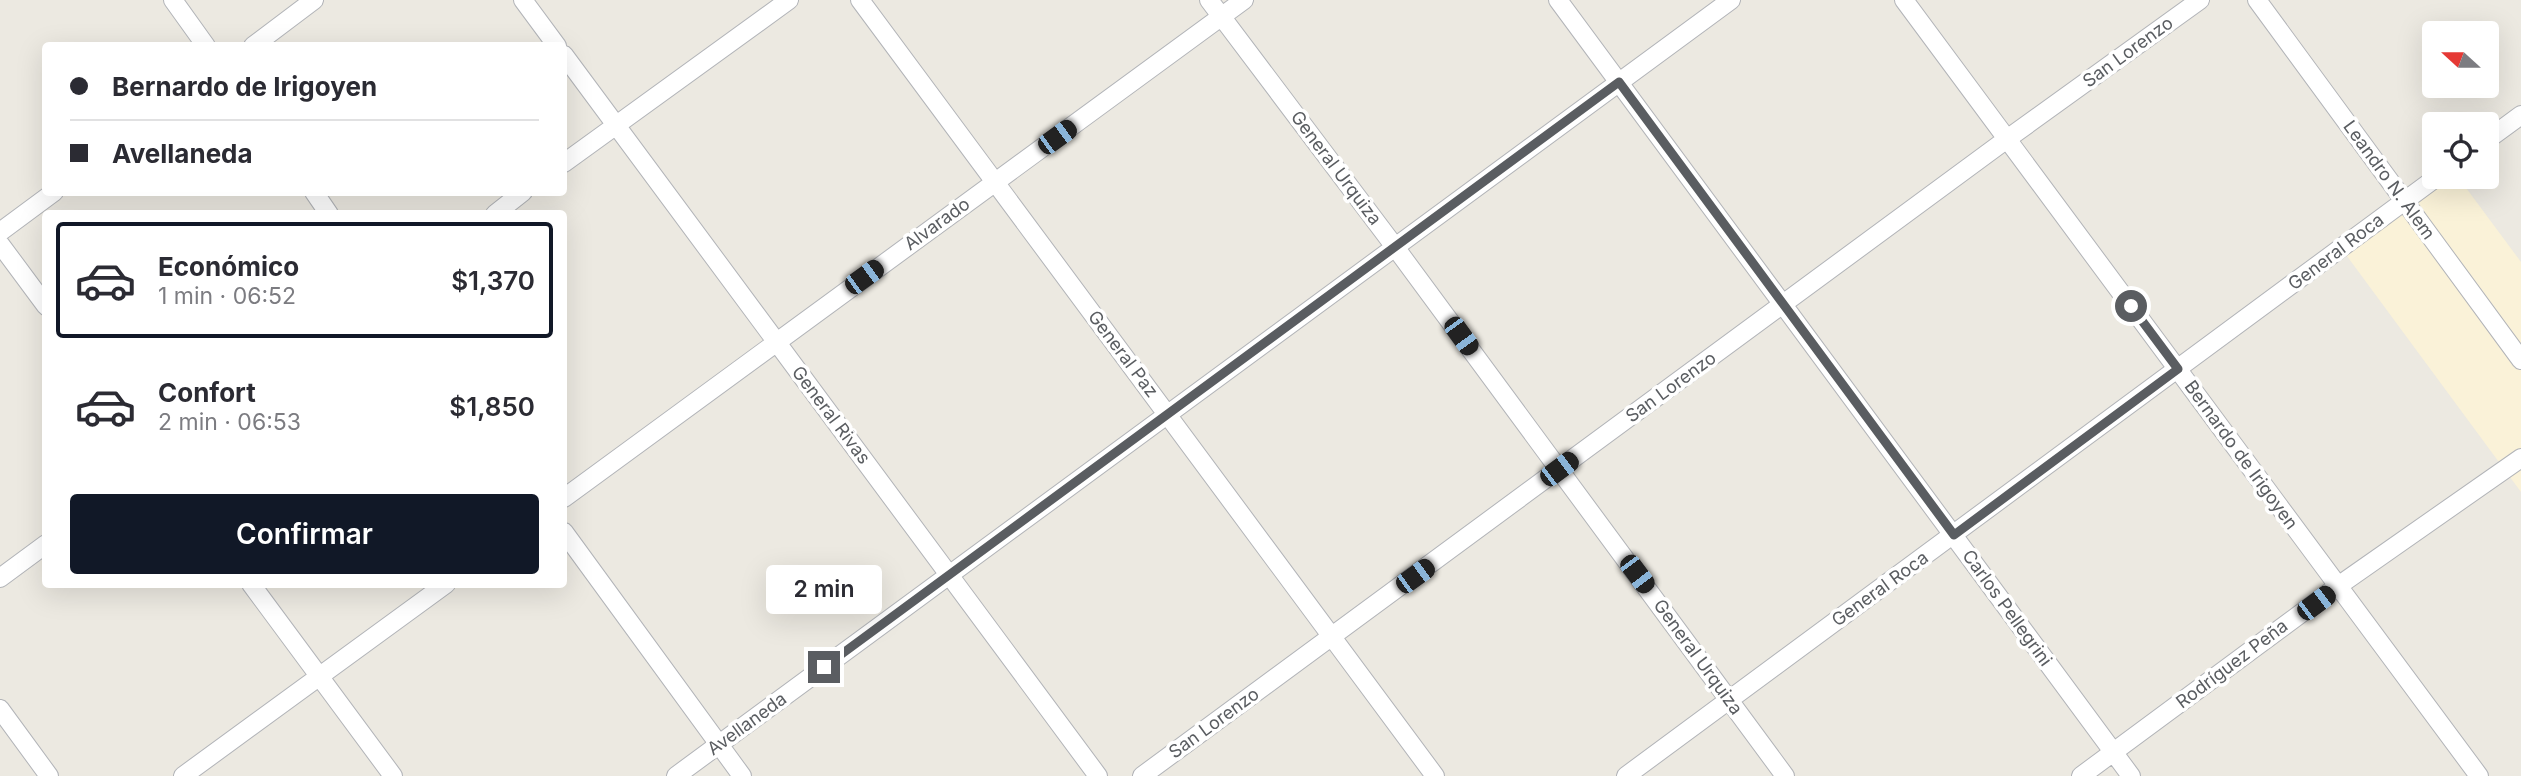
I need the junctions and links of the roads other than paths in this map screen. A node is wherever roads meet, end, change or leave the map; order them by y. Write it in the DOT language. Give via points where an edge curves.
graph roads {
  1 [pos="173,0"];
  2 [pos="314,0"];
  3 [pos="523,0"];
  4 [pos="789,0"];
  5 [pos="860,0"];
  6 [pos="1209,0"];
  7 [pos="1244,0"];
  8 [pos="1559,0"];
  9 [pos="1731,0"];
  10 [pos="1904,0"];
  11 [pos="2200,0"];
  12 [pos="2257,0"];
  13 [pos="1222,17"];
  14 [pos="203,42"];
  15 [pos="258,42"];
  16 [pos="554,42"];
  17 [pos="567,59"];
  18 [pos="1619,82"];
  19 [pos="2521,115"];
  20 [pos="616,125"];
  21 [pos="2499,131"];
  22 [pos="2007,139"];
  23 [pos="567,161"];
  24 [pos="995,182"];
  25 [pos="2422,188"];
  26 [pos="49,196"];
  27 [pos="518,196"];
  28 [pos="2405,201"];
  29 [pos="500,210"];
  30 [pos="0,232"];
  31 [pos="0,244"];
  32 [pos="1395,247"];
  33 [pos="42,301"];
  34 [pos="1783,304"];
  35 [pos="776,341"];
  36 [pos="2521,360"];
  37 [pos="2178,369"];
  38 [pos="1168,415"];
  39 [pos="2521,458"];
  40 [pos="1559,469"];
  41 [pos="567,496"];
  42 [pos="1954,535"];
  43 [pos="567,537"];
  44 [pos="42,547"];
  45 [pos="949,575"];
  46 [pos="0,578"];
  47 [pos="2338,586"];
  48 [pos="254,588"];
  49 [pos="441,588"];
  50 [pos="1332,637"];
  51 [pos="319,677"];
  52 [pos="1729,700"];
  53 [pos="0,709"];
  54 [pos="719,744"];
  55 [pos="2113,752"];
  56 [pos="49,776"];
  57 [pos="183,776"];
  58 [pos="393,776"];
  59 [pos="676,776"];
  60 [pos="743,776"];
  61 [pos="1098,776"];
  62 [pos="1142,776"];
  63 [pos="1435,776"];
  64 [pos="1626,776"];
  65 [pos="1785,776"];
  66 [pos="2081,776"];
  67 [pos="2131,776"];
  68 [pos="2479,776"];
  1 -- 14 [label="street"];
  2 -- 15 [label="street"];
  3 -- 16 [label="street"];
  4 -- 20 [label="street"];
  5 -- 24 [label="street, General Paz"];
  6 -- 13 [label="street, General Urquiza"];
  7 -- 13 [label="street, Alvarado"];
  8 -- 18 [label="street, Carlos Pellegrini"];
  9 -- 18 [label="street, Avellaneda"];
  10 -- 22 [label="street, Bernardo de Irigoyen"];
  11 -- 22 [label="street, San Lorenzo"];
  12 -- 28 [label="street, Leandro N. Alem"];
  13 -- 24 [label="street, Alvarado"];
  13 -- 32 [label="street, General Urquiza"];
  17 -- 20 [label="street, General Rivas"];
  18 -- 32 [label="street, Avellaneda"];
  18 -- 34 [label="street, Carlos Pellegrini"];
  19 -- 21 [label="street"];
  20 -- 23 [label="street"];
  20 -- 35 [label="street, General Rivas"];
  22 -- 34 [label="street, San Lorenzo"];
  22 -- 37 [label="street, Bernardo de Irigoyen"];
  24 -- 35 [label="street, Alvarado"];
  24 -- 38 [label="street, General Paz"];
  25 -- 28 [label="street, General Roca"];
  26 -- 30 [label="street"];
  27 -- 29 [label="street"];
  28 -- 36 [label="street, Leandro N. Alem"];
  28 -- 37 [label="street, General Roca"];
  31 -- 33 [label="street"];
  32 -- 38 [label="street, Avellaneda"];
  32 -- 40 [label="street, General Urquiza"];
  34 -- 40 [label="street, San Lorenzo"];
  34 -- 42 [label="street, Carlos Pellegrini"];
  35 -- 41 [label="street, Alvarado"];
  35 -- 45 [label="street, General Rivas"];
  37 -- 42 [label="street, General Roca"];
  37 -- 47 [label="street, Bernardo de Irigoyen"];
  38 -- 45 [label="street, Avellaneda"];
  38 -- 50 [label="street, General Paz"];
  39 -- 47 [label="street, Rodríguez Peña"];
  40 -- 50 [label="street, San Lorenzo"];
  40 -- 52 [label="street, General Urquiza"];
  42 -- 52 [label="street, General Roca"];
  42 -- 55 [label="street, Carlos Pellegrini"];
  43 -- 54 [label="street"];
  44 -- 46 [label="street"];
  45 -- 54 [label="street, Avellaneda"];
  45 -- 61 [label="street, General Rivas"];
  47 -- 55 [label="street, Rodríguez Peña"];
  47 -- 68 [label="street, Bernardo de Irigoyen"];
  48 -- 51 [label="street"];
  49 -- 51 [label="street"];
  50 -- 62 [label="street, San Lorenzo"];
  50 -- 63 [label="street, General Paz"];
  51 -- 57 [label="street"];
  51 -- 58 [label="street"];
  52 -- 64 [label="street, General Roca"];
  52 -- 65 [label="street, General Urquiza"];
  53 -- 56 [label="street"];
  54 -- 59 [label="street, Avellaneda"];
  54 -- 60 [label="street"];
  55 -- 66 [label="street, Rodríguez Peña"];
  55 -- 67 [label="street, Carlos Pellegrini"];
}
